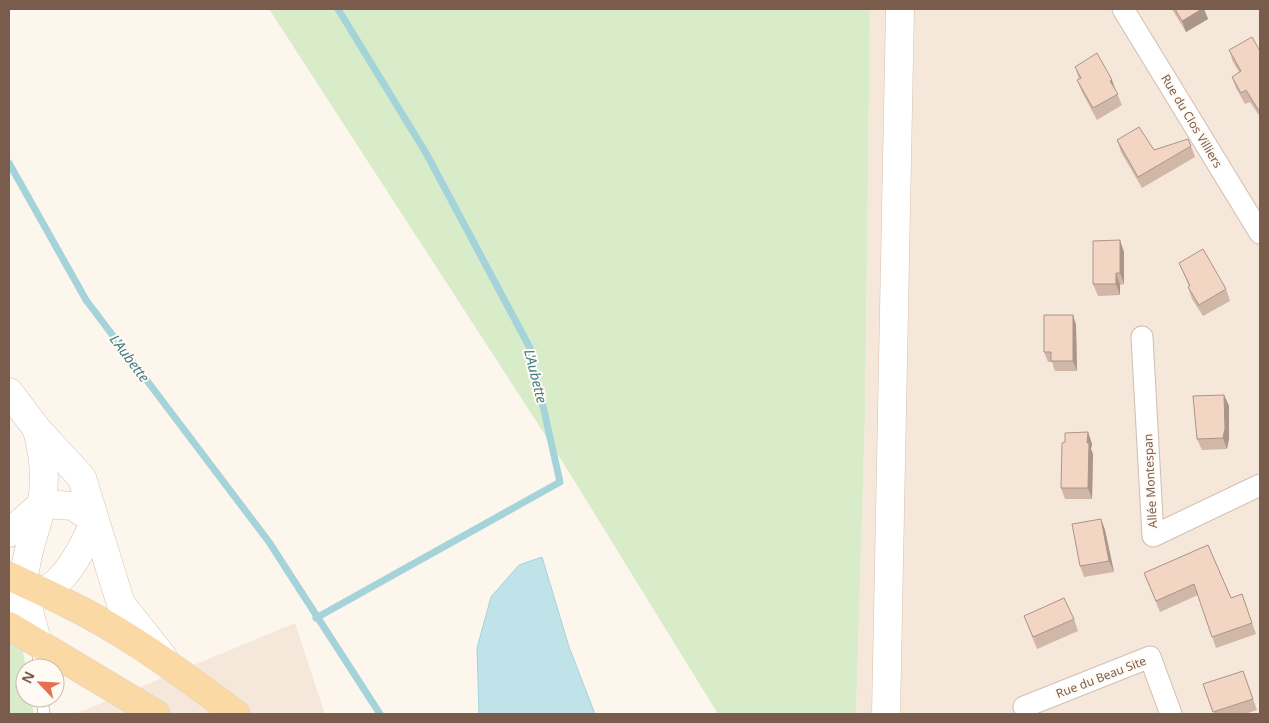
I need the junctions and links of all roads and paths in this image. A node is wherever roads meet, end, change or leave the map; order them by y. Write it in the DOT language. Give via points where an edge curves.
graph roads {
  1 [pos="900,9"];
  2 [pos="1123,9"];
  3 [pos="1260,233"];
  4 [pos="1142,337"];
  5 [pos="9,392"];
  6 [pos="37,429"];
  7 [pos="1260,485"];
  8 [pos="42,504"];
  9 [pos="95,521"];
  10 [pos="9,533"];
  11 [pos="23,591"];
  12 [pos="9,626"];
  13 [pos="38,655"];
  14 [pos="171,666"];
  15 [pos="1024,707"];
  16 [pos="156,714"];
  17 [pos="236,714"];
  18 [pos="886,714"];
  19 [pos="1171,714"];
  1 -- 18 [label="street"];
  2 -- 3 [label="street, Rue du Clos Villiers"];
  4 -- 7 [label="street, Allée Montespan" via="1153,536"];
  5 -- 6 [label="street"];
  6 -- 8 [label="street" via="45,466"];
  6 -- 9 [label="street" via="82,478"];
  8 -- 9 [label="street" via="73,506"];
  8 -- 10 [label="street"];
  8 -- 11 [label="street" via="29,545"];
  9 -- 11 [label="street" via="75,562 62,579"];
  9 -- 14 [label="street" via="124,611"];
  11 -- 13 [label="street"];
  11 -- 14 [label="main road" via="129,638"];
  12 -- 13 [label="main road"];
  13 -- 16 [label="main road"];
  14 -- 17 [label="main road"];
  15 -- 19 [label="street, Rue du Beau Site" via="1150,657"];
}
